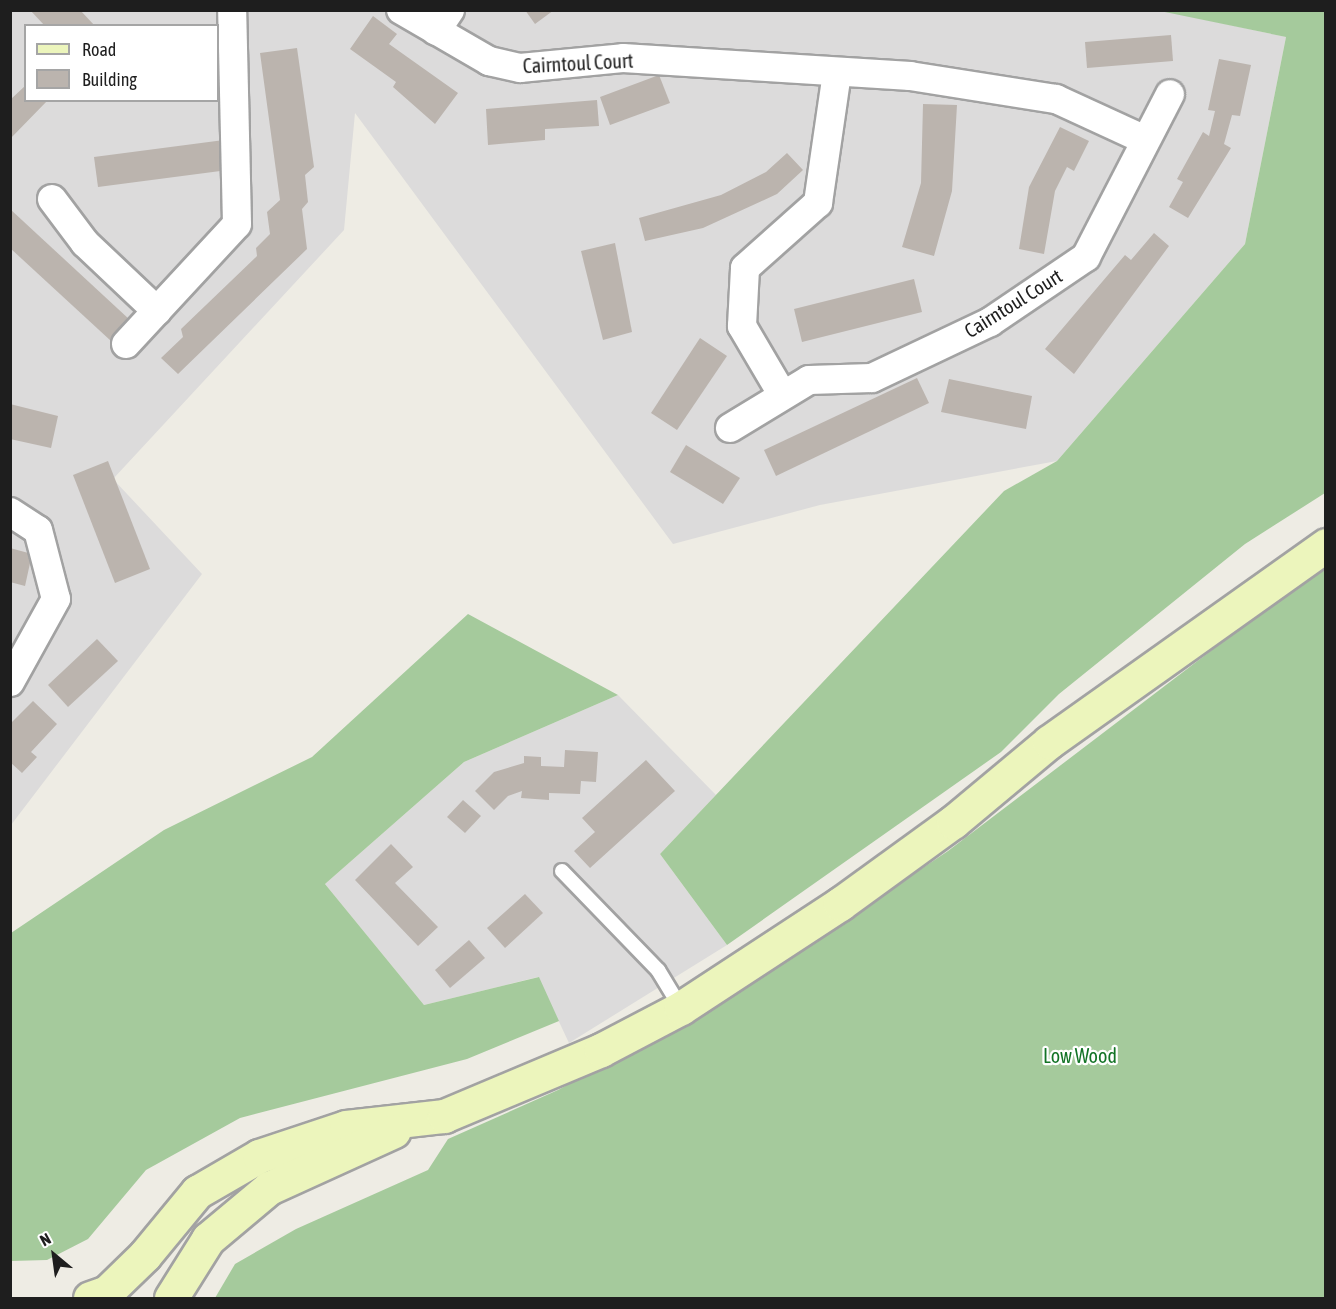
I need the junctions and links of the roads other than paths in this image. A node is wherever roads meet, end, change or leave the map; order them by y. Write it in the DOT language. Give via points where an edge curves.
graph roads {
  1 [pos="231,10"];
  2 [pos="401,10"];
  3 [pos="443,21"];
  4 [pos="837,72"];
  5 [pos="1170,94"];
  6 [pos="1145,140"];
  7 [pos="52,199"];
  8 [pos="157,311"];
  9 [pos="126,344"];
  10 [pos="782,394"];
  11 [pos="730,428"];
  12 [pos="10,512"];
  13 [pos="1326,545"];
  14 [pos="10,682"];
  15 [pos="562,871"];
  16 [pos="681,1008"];
  17 [pos="415,1121"];
  18 [pos="90,1299"];
  19 [pos="171,1299"];
  1 -- 8 [label="street" via="237,224"];
  2 -- 3 [label="street, Cairntoul Court"];
  3 -- 4 [label="street, Cairntoul Court" via="489,61 520,68 624,58"];
  4 -- 6 [label="street, Cairntoul Court" via="910,76 1056,99"];
  4 -- 10 [label="street" via="818,203 745,268 742,326"];
  5 -- 6 [label="street, Cairntoul Court"];
  6 -- 10 [label="street, Cairntoul Court" via="1086,257 990,322 872,378 809,380"];
  7 -- 8 [label="street" via="85,243"];
  8 -- 9 [label="street"];
  10 -- 11 [label="street, Cairntoul Court"];
  12 -- 14 [label="street" via="38,530 56,599"];
  13 -- 16 [label="main road" via="1049,742 953,822 840,904"];
  15 -- 16 [label="lane" via="657,970"];
  16 -- 17 [label="main road" via="505,1092 444,1116"];
  17 -- 18 [label="main road" via="345,1127 259,1156 197,1192 145,1255 107,1292"];
  17 -- 19 [label="main road" via="269,1188 208,1239"];
}
